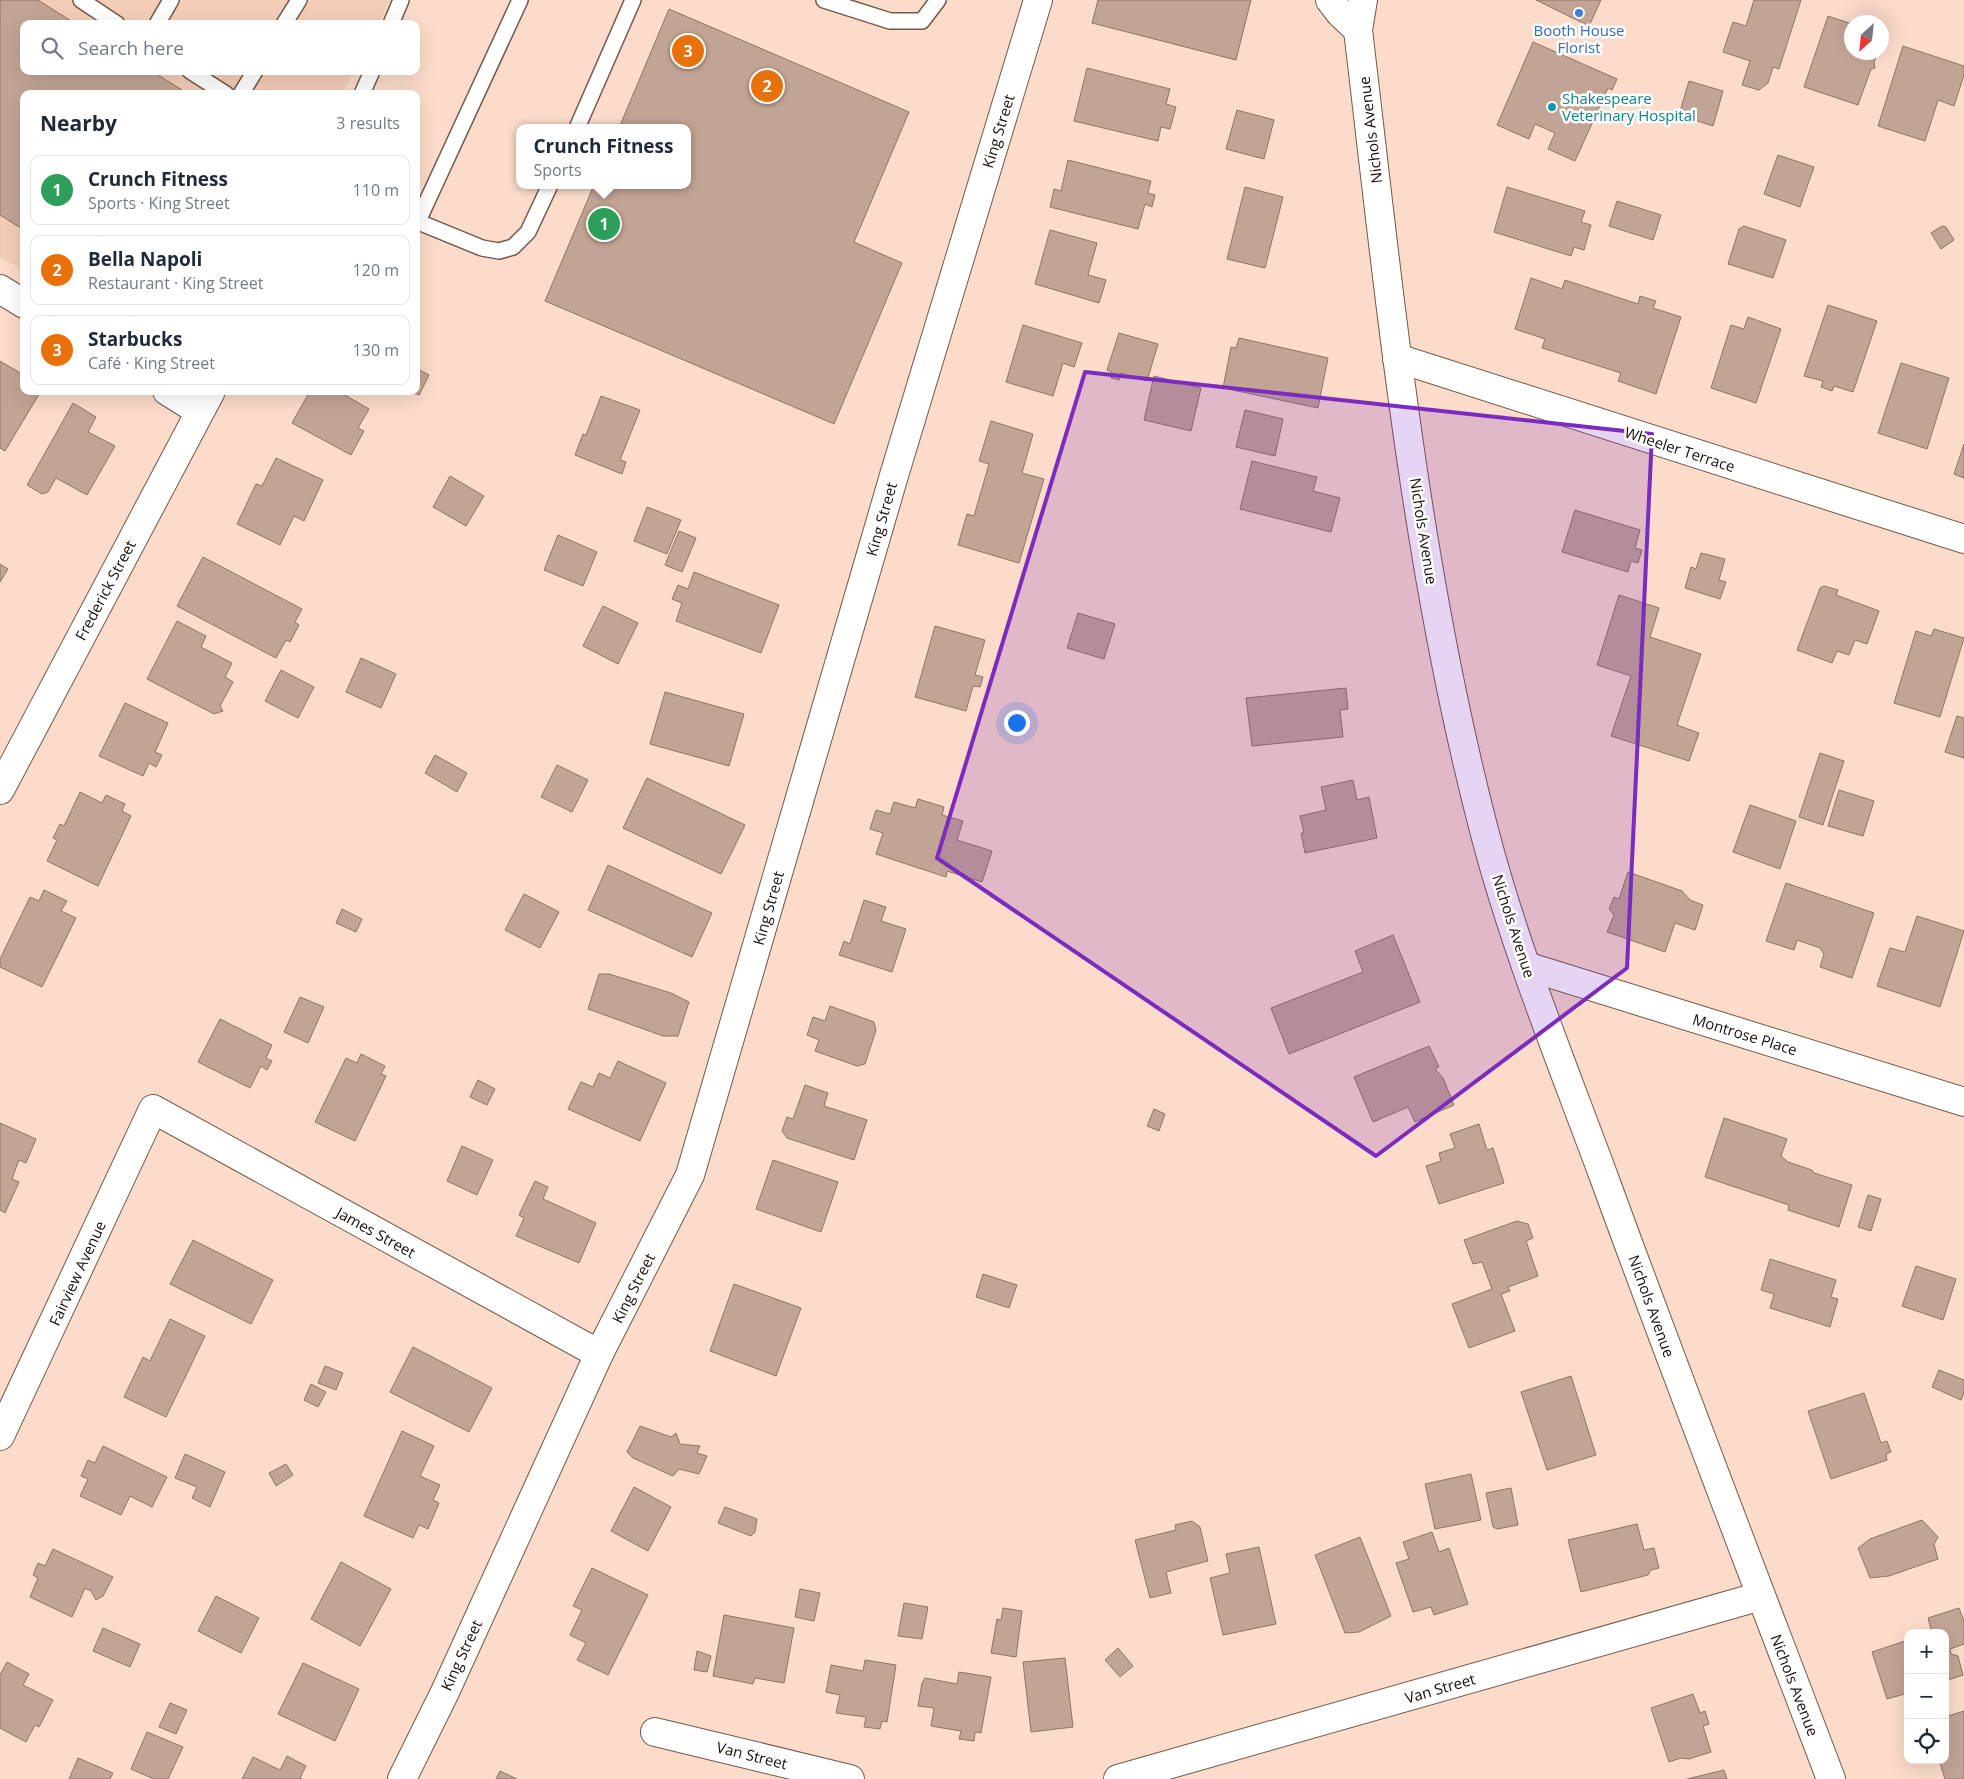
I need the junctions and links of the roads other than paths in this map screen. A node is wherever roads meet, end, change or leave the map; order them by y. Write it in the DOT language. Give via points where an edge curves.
graph roads {
  1 [pos="81,0"];
  2 [pos="171,0"];
  3 [pos="299,0"];
  4 [pos="401,0"];
  5 [pos="520,0"];
  6 [pos="633,0"];
  7 [pos="824,0"];
  8 [pos="938,0"];
  9 [pos="1038,0"];
  10 [pos="1330,0"];
  11 [pos="1364,0"];
  12 [pos="111,20"];
  13 [pos="159,20"];
  14 [pos="286,20"];
  15 [pos="393,20"];
  16 [pos="1358,30"];
  17 [pos="196,75"];
  18 [pos="253,75"];
  19 [pos="370,75"];
  20 [pos="220,90"];
  21 [pos="243,90"];
  22 [pos="364,90"];
  23 [pos="579,124"];
  24 [pos="548,189"];
  25 [pos="420,215"];
  26 [pos="420,222"];
  27 [pos="0,289"];
  28 [pos="20,302"];
  29 [pos="1396,358"];
  30 [pos="182,395"];
  31 [pos="205,401"];
  32 [pos="1964,539"];
  33 [pos="0,790"];
  34 [pos="1526,966"];
  35 [pos="1964,1102"];
  36 [pos="153,1109"];
  37 [pos="599,1354"];
  38 [pos="0,1436"];
  39 [pos="1762,1596"];
  40 [pos="656,1732"];
  41 [pos="402,1779"];
  42 [pos="850,1779"];
  43 [pos="1118,1779"];
  44 [pos="1830,1779"];
  1 -- 12 [label="lane"];
  2 -- 13 [label="lane"];
  3 -- 14 [label="lane"];
  4 -- 15 [label="lane"];
  5 -- 25 [label="lane"];
  6 -- 23 [label="lane"];
  7 -- 8 [label="lane" via="890,21 922,21"];
  9 -- 37 [label="street, King Street" via="895,472 690,1175"];
  10 -- 16 [label="street"];
  11 -- 16 [label="street, Nichols Avenue"];
  16 -- 29 [label="street, Nichols Avenue"];
  17 -- 20 [label="lane"];
  18 -- 21 [label="lane"];
  19 -- 22 [label="lane"];
  24 -- 26 [label="lane" via="528,232 513,247 499,251 482,248"];
  27 -- 28 [label="street"];
  29 -- 32 [label="street, Wheeler Terrace"];
  29 -- 34 [label="street, Nichols Avenue" via="1423,530 1463,744 1486,839"];
  30 -- 31 [label="street"];
  31 -- 33 [label="street, Frederick Street"];
  34 -- 35 [label="street, Montrose Place"];
  34 -- 39 [label="street, Nichols Avenue"];
  36 -- 37 [label="street, James Street"];
  36 -- 38 [label="street, Fairview Avenue"];
  37 -- 41 [label="street, King Street"];
  39 -- 43 [label="street, Van Street"];
  39 -- 44 [label="street, Nichols Avenue"];
  40 -- 42 [label="street, Van Street"];
}
